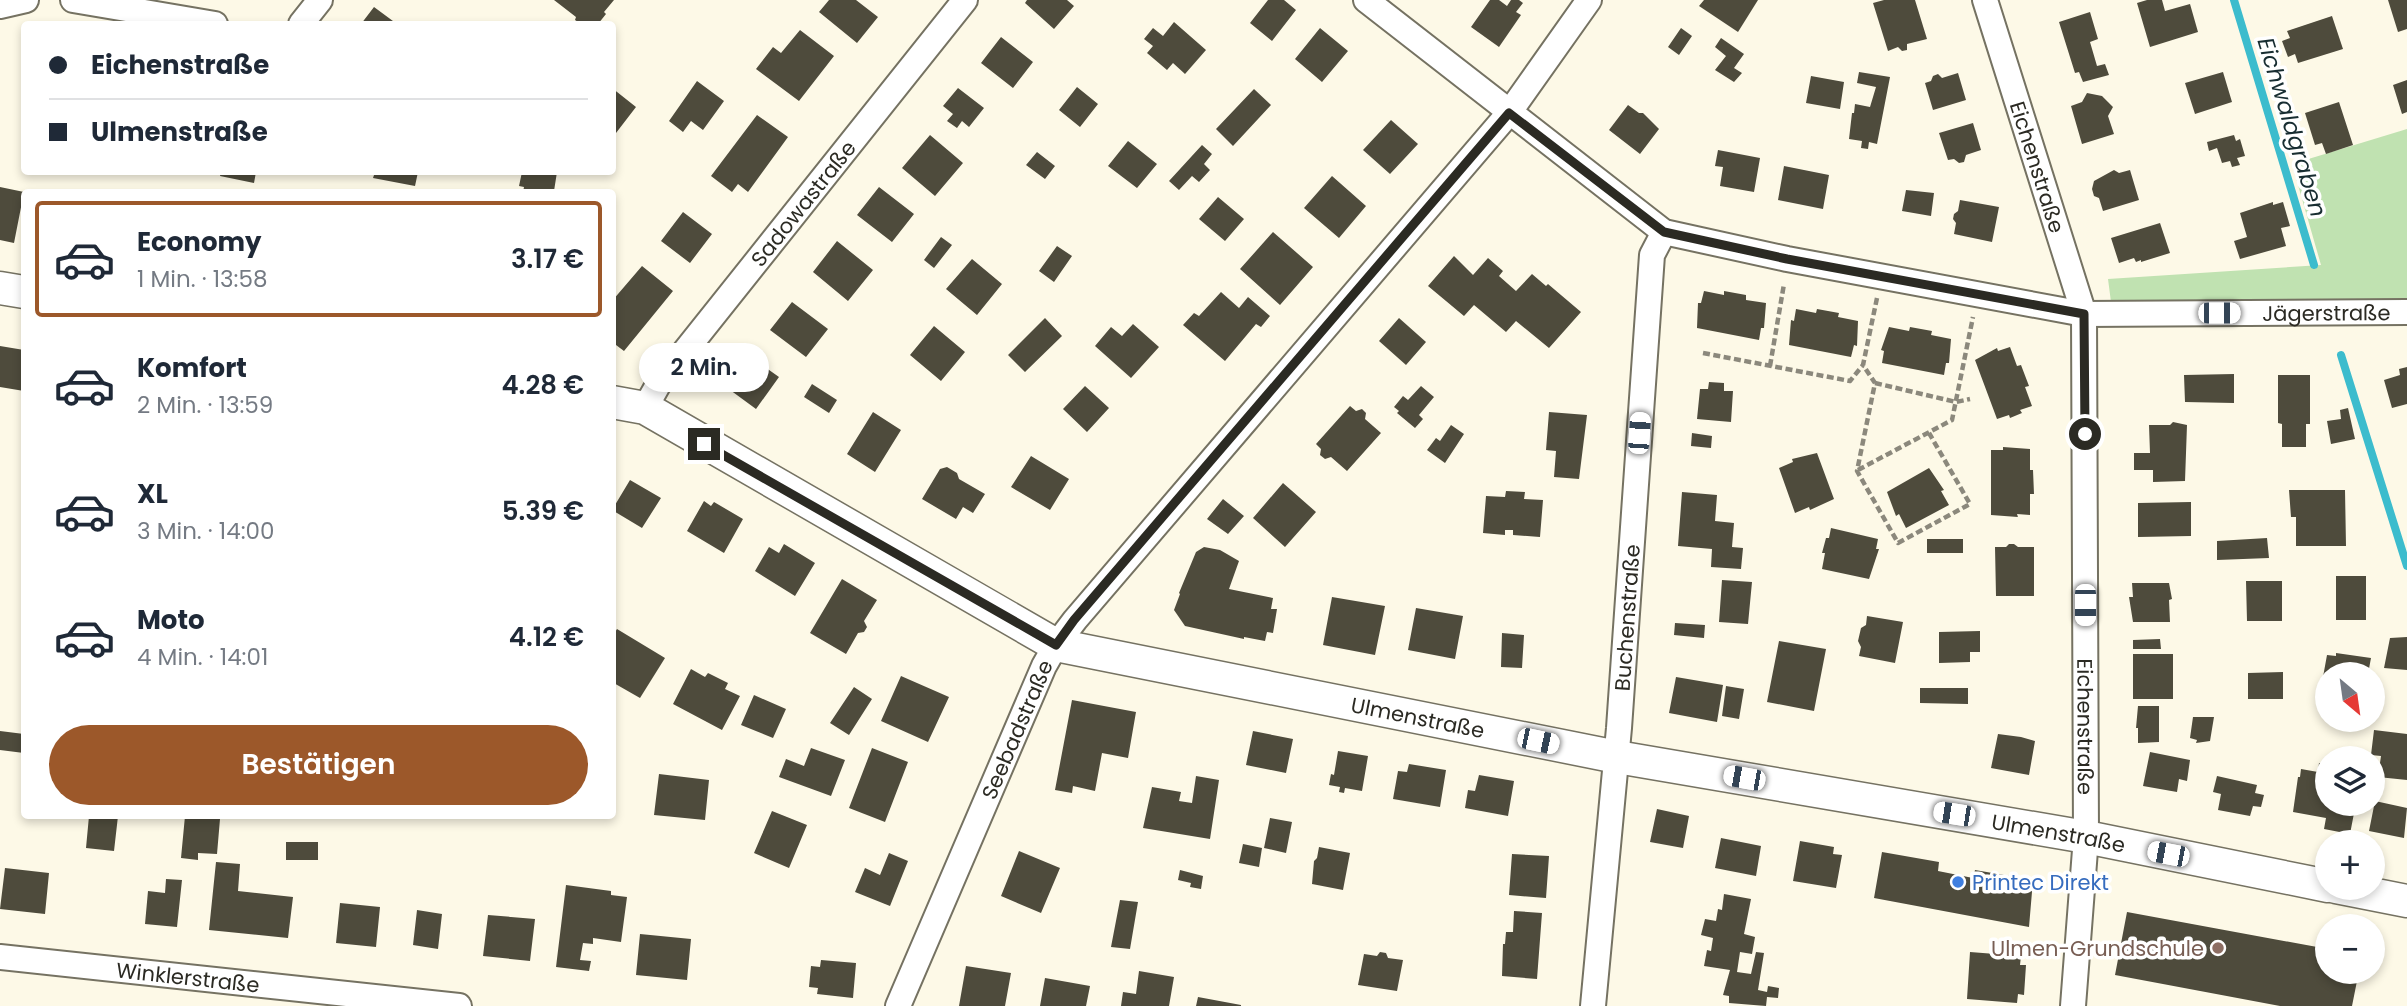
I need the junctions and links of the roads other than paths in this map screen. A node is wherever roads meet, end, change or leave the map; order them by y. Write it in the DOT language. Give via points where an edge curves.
graph roads {
  1 [pos="26,0"];
  2 [pos="73,0"];
  3 [pos="320,0"];
  4 [pos="965,0"];
  5 [pos="1366,0"];
  6 [pos="1589,0"];
  7 [pos="1985,0"];
  8 [pos="0,6"];
  9 [pos="197,21"];
  10 [pos="303,21"];
  11 [pos="1509,113"];
  12 [pos="1664,232"];
  13 [pos="0,288"];
  14 [pos="21,292"];
  15 [pos="2407,312"];
  16 [pos="2084,314"];
  17 [pos="616,403"];
  18 [pos="645,408"];
  19 [pos="1056,645"];
  20 [pos="1617,757"];
  21 [pos="2086,837"];
  22 [pos="2315,883"];
  23 [pos="2385,897"];
  24 [pos="2407,901"];
  25 [pos="0,957"];
  26 [pos="459,1006"];
  27 [pos="898,1006"];
  28 [pos="1593,1006"];
  29 [pos="2073,1006"];
  1 -- 8 [label="street"];
  2 -- 9 [label="street"];
  3 -- 10 [label="street"];
  4 -- 18 [label="street, Sadowastraße" via="658,385"];
  5 -- 11 [label="street, Jägerstraße"];
  6 -- 11 [label="street, Seebadstraße"];
  7 -- 16 [label="street, Eichenstraße"];
  11 -- 12 [label="street, Jägerstraße"];
  11 -- 19 [label="street, Seebadstraße"];
  12 -- 16 [label="street, Jägerstraße"];
  12 -- 20 [label="street, Buchenstraße" via="1652,255"];
  13 -- 14 [label="street"];
  15 -- 16 [label="street, Jägerstraße"];
  16 -- 21 [label="street, Eichenstraße"];
  17 -- 18 [label="street, Ulmenstraße"];
  18 -- 19 [label="street, Ulmenstraße"];
  19 -- 20 [label="street, Ulmenstraße"];
  19 -- 27 [label="street, Seebadstraße"];
  20 -- 21 [label="street, Ulmenstraße"];
  20 -- 28 [label="street, Buchenstraße"];
  21 -- 22 [label="street, Ulmenstraße"];
  21 -- 29 [label="street, Eichenstraße"];
  23 -- 24 [label="street"];
  25 -- 26 [label="street, Winklerstraße"];
}
